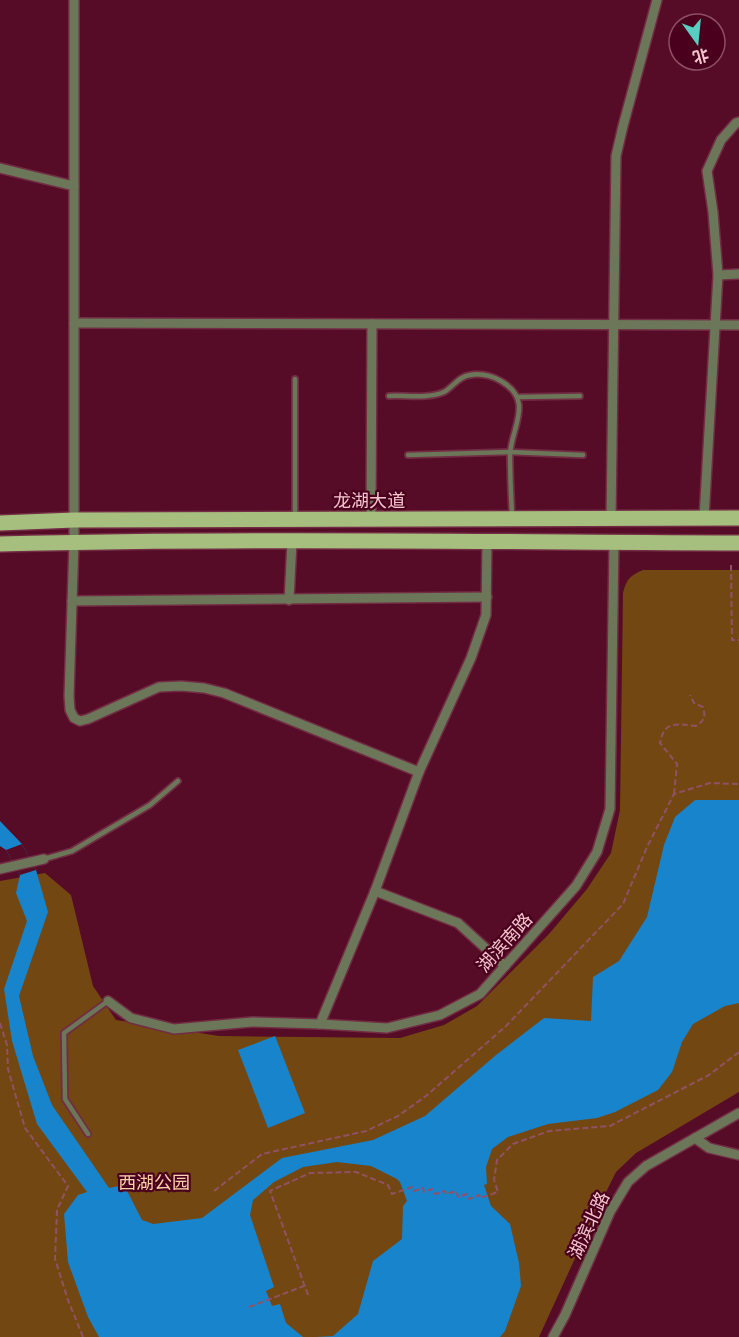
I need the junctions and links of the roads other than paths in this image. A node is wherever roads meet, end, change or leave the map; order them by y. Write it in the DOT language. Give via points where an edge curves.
graph roads {
  1 [pos="74,0"];
  2 [pos="657,0"];
  3 [pos="739,122"];
  4 [pos="0,168"];
  5 [pos="74,186"];
  6 [pos="739,274"];
  7 [pos="718,275"];
  8 [pos="74,323"];
  9 [pos="372,324"];
  10 [pos="614,325"];
  11 [pos="715,325"];
  12 [pos="739,325"];
  13 [pos="295,378"];
  14 [pos="389,396"];
  15 [pos="580,396"];
  16 [pos="518,397"];
  17 [pos="510,452"];
  18 [pos="408,455"];
  19 [pos="584,455"];
  20 [pos="704,518"];
  21 [pos="739,518"];
  22 [pos="371,519"];
  23 [pos="512,519"];
  24 [pos="611,519"];
  25 [pos="74,520"];
  26 [pos="295,520"];
  27 [pos="0,523"];
  28 [pos="74,542"];
  29 [pos="292,542"];
  30 [pos="487,542"];
  31 [pos="614,543"];
  32 [pos="739,543"];
  33 [pos="0,544"];
  34 [pos="487,597"];
  35 [pos="289,600"];
  36 [pos="72,601"];
  37 [pos="419,772"];
  38 [pos="178,781"];
  39 [pos="44,859"];
  40 [pos="0,869"];
  41 [pos="375,891"];
  42 [pos="505,966"];
  43 [pos="108,1001"];
  44 [pos="320,1024"];
  45 [pos="739,1113"];
  46 [pos="88,1134"];
  47 [pos="695,1138"];
  48 [pos="739,1155"];
  49 [pos="553,1337"];
  1 -- 5 [label="street"];
  2 -- 10 [label="street" via="616,156"];
  3 -- 7 [label="street" via="721,140 706,171"];
  4 -- 5 [label="street"];
  5 -- 8 [label="street"];
  6 -- 7 [label="street"];
  7 -- 11 [label="street"];
  8 -- 9 [label="street"];
  8 -- 25 [label="street"];
  9 -- 10 [label="street"];
  9 -- 22 [label="street"];
  10 -- 11 [label="street"];
  10 -- 24 [label="street"];
  11 -- 12 [label="street"];
  11 -- 20 [label="street"];
  13 -- 26 [label="lane"];
  14 -- 16 [label="lane" via="435,395 469,375 491,376"];
  15 -- 16 [label="lane"];
  16 -- 17 [label="lane" via="520,411"];
  17 -- 18 [label="lane"];
  17 -- 19 [label="lane"];
  17 -- 23 [label="lane"];
  20 -- 21 [label="main road, 龙湖大道"];
  20 -- 24 [label="main road, 龙湖大道"];
  22 -- 23 [label="main road, 龙湖大道"];
  22 -- 26 [label="main road, 龙湖大道"];
  23 -- 24 [label="main road, 龙湖大道"];
  25 -- 26 [label="main road, 龙湖大道"];
  25 -- 27 [label="main road, 龙湖大道"];
  25 -- 28 [label="street"];
  28 -- 29 [label="main road"];
  28 -- 33 [label="main road"];
  28 -- 36 [label="street"];
  29 -- 30 [label="main road"];
  29 -- 35 [label="street"];
  30 -- 31 [label="main road"];
  30 -- 34 [label="street"];
  31 -- 32 [label="main road"];
  31 -- 42 [label="street, 湖滨南路" via="610,809 597,852 576,886"];
  34 -- 35 [label="street"];
  34 -- 37 [label="street" via="486,615 471,658"];
  35 -- 36 [label="street"];
  36 -- 37 [label="street" via="69,696 70,710 80,721 159,687 204,688"];
  37 -- 41 [label="street"];
  38 -- 39 [label="lane" via="150,805 72,851"];
  39 -- 40 [label="street"];
  41 -- 42 [label="street" via="459,923"];
  41 -- 44 [label="street"];
  42 -- 44 [label="street, 湖滨南路" via="480,994 440,1015 387,1028"];
  43 -- 44 [label="street, 湖滨南路" via="131,1018 174,1029 252,1022"];
  43 -- 46 [label="lane" via="64,1033 65,1099"];
  45 -- 47 [label="street, 湖滨北路"];
  47 -- 48 [label="street" via="709,1148"];
  47 -- 49 [label="street, 湖滨北路" via="646,1166 628,1182 610,1212"];
}
